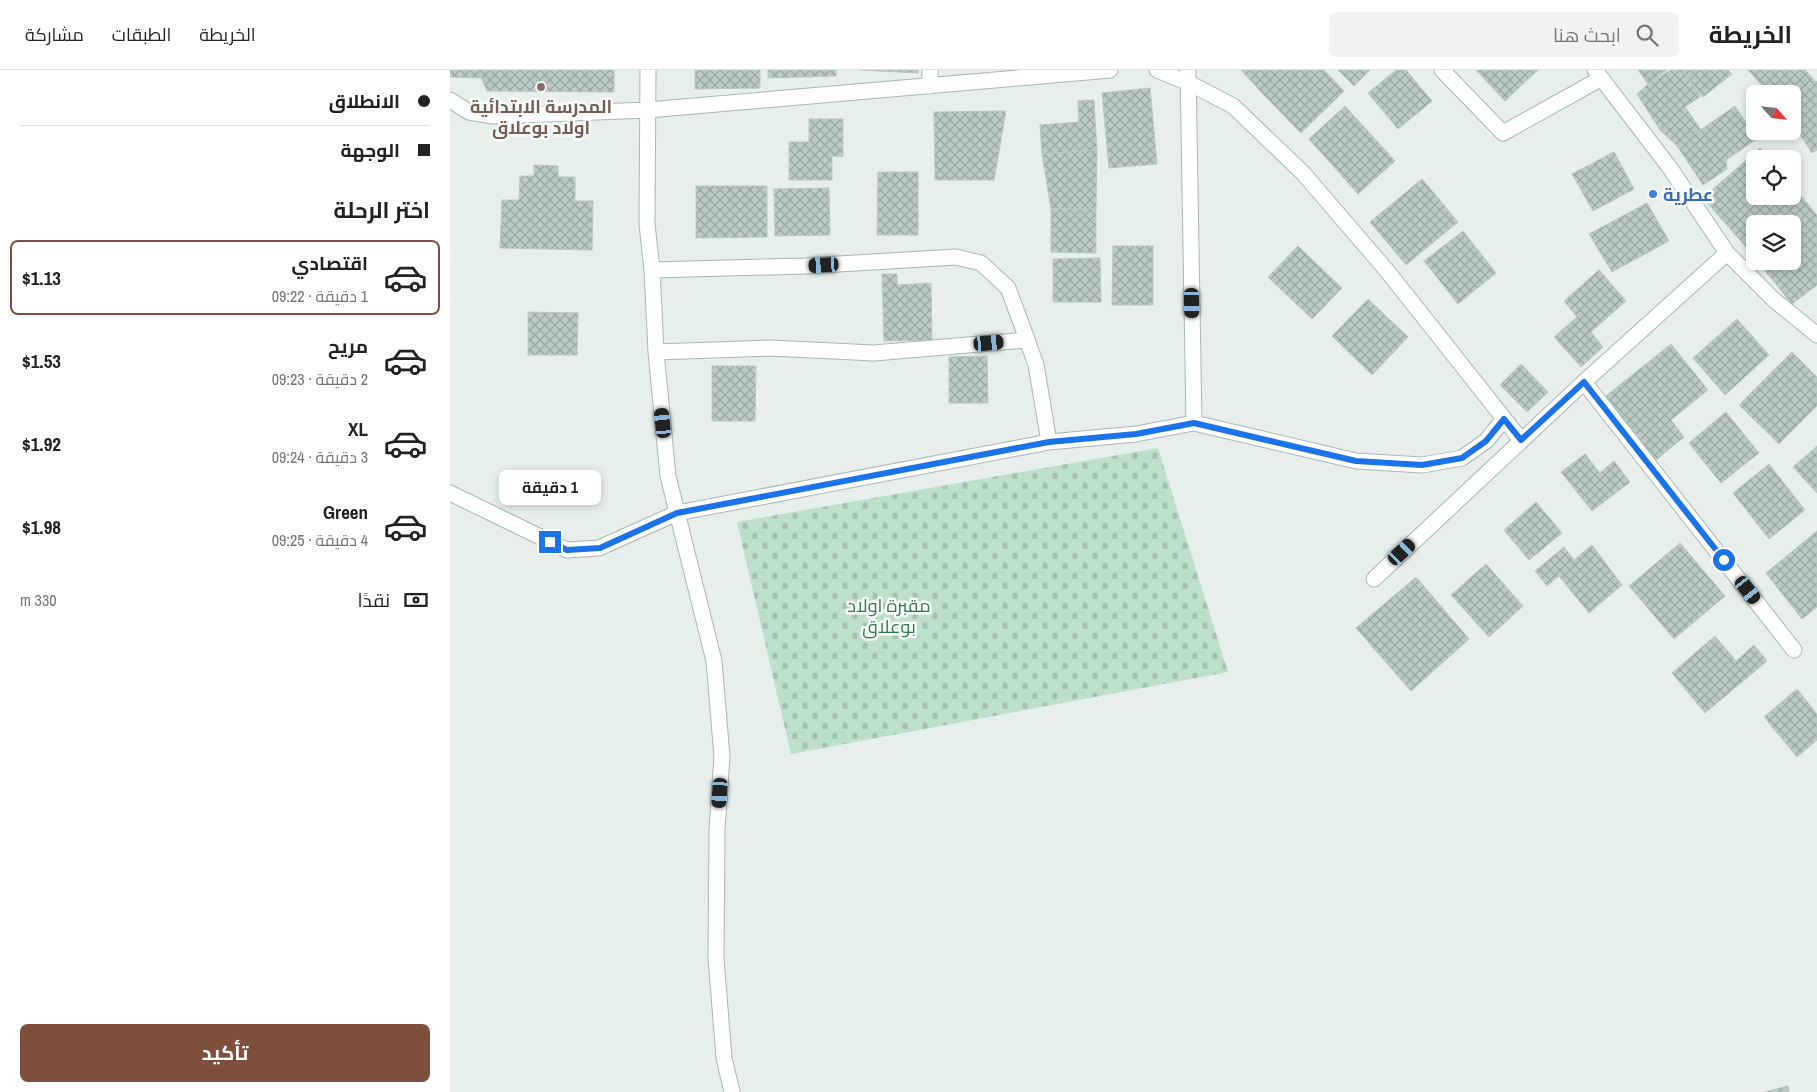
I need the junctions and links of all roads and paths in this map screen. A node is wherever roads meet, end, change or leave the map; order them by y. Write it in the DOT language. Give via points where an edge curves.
graph roads {
  1 [pos="648,70"];
  2 [pos="930,70"];
  3 [pos="1110,70"];
  4 [pos="1157,70"];
  5 [pos="1442,70"];
  6 [pos="1598,74"];
  7 [pos="1188,77"];
  8 [pos="930,86"];
  9 [pos="450,100"];
  10 [pos="648,110"];
  11 [pos="1727,253"];
  12 [pos="652,270"];
  13 [pos="1817,335"];
  14 [pos="1027,340"];
  15 [pos="656,352"];
  16 [pos="1584,382"];
  17 [pos="1504,419"];
  18 [pos="1194,423"];
  19 [pos="1521,440"];
  20 [pos="1049,442"];
  21 [pos="450,493"];
  22 [pos="677,513"];
  23 [pos="1374,578"];
  24 [pos="1794,650"];
  25 [pos="732,1092"];
  1 -- 10 [label="street"];
  2 -- 8 [label="street"];
  3 -- 8 [label="street"];
  4 -- 7 [label="street"];
  5 -- 6 [label="street" via="1503,134"];
  6 -- 11 [label="street" via="1670,168"];
  7 -- 17 [label="street" via="1233,106 1303,173 1388,272"];
  7 -- 18 [label="street"];
  8 -- 10 [label="street"];
  9 -- 10 [label="street" via="469,112 493,116"];
  10 -- 12 [label="street" via="647,224"];
  11 -- 13 [label="street" via="1773,299"];
  11 -- 16 [label="street"];
  12 -- 14 [label="street" via="805,266 956,257 981,263 1008,288"];
  12 -- 15 [label="street"];
  14 -- 15 [label="street" via="874,353 771,348"];
  14 -- 20 [label="street" via="1036,365"];
  15 -- 22 [label="street" via="668,476"];
  16 -- 19 [label="street"];
  16 -- 24 [label="street"];
  17 -- 18 [label="street" via="1486,441 1462,458 1422,465 1356,461"];
  17 -- 19 [label="street"];
  18 -- 20 [label="street" via="1136,434"];
  19 -- 23 [label="street"];
  20 -- 22 [label="street"];
  21 -- 22 [label="street" via="567,550 600,548"];
  22 -- 25 [label="street" via="714,661 722,757 717,830 716,958 724,1058"];
}
